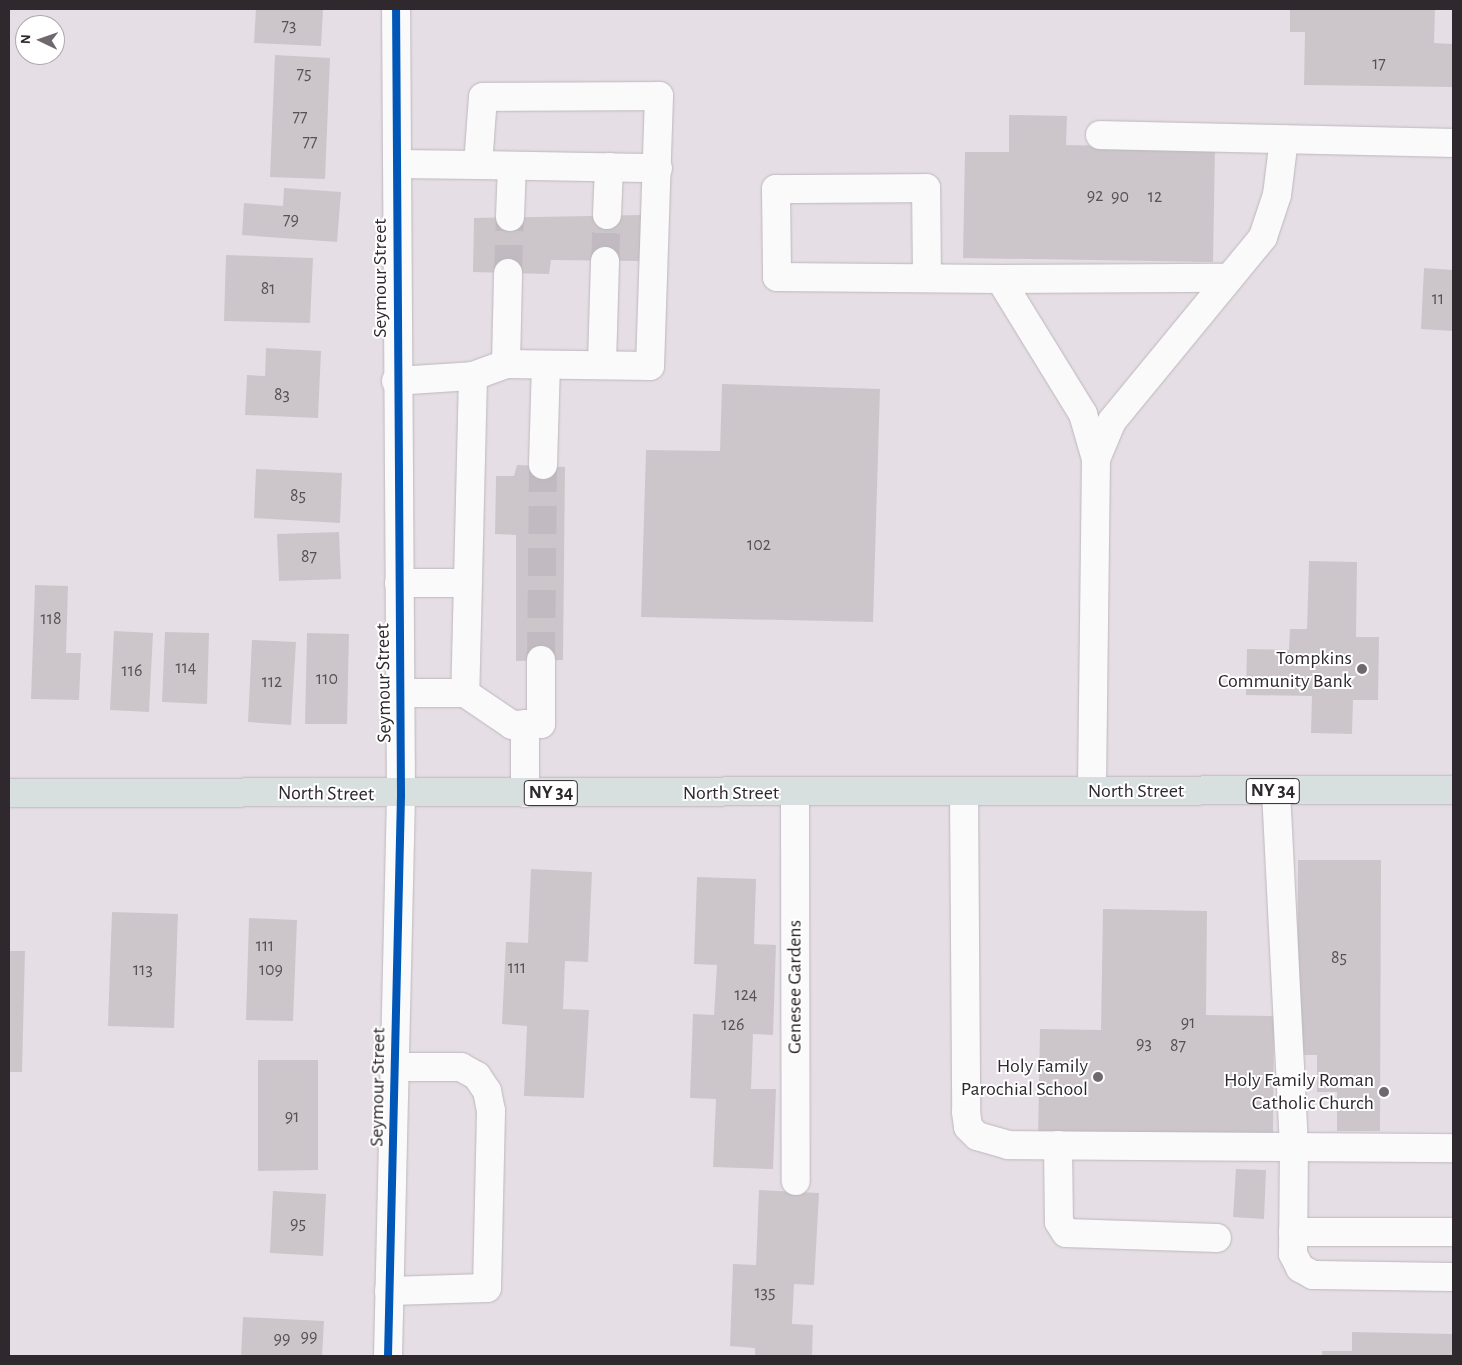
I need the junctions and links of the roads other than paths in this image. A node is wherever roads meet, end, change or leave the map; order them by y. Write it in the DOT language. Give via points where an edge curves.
graph roads {
  1 [pos="396,9"];
  2 [pos="1100,135"];
  3 [pos="1284,139"];
  4 [pos="1453,143"];
  5 [pos="397,164"];
  6 [pos="478,165"];
  7 [pos="512,166"];
  8 [pos="609,167"];
  9 [pos="658,168"];
  10 [pos="607,215"];
  11 [pos="510,216"];
  12 [pos="605,261"];
  13 [pos="508,273"];
  14 [pos="927,278"];
  15 [pos="1229,278"];
  16 [pos="1000,279"];
  17 [pos="602,362"];
  18 [pos="506,364"];
  19 [pos="546,364"];
  20 [pos="472,376"];
  21 [pos="396,381"];
  22 [pos="1096,459"];
  23 [pos="543,465"];
  24 [pos="399,583"];
  25 [pos="468,583"];
  26 [pos="541,660"];
  27 [pos="401,693"];
  28 [pos="465,693"];
  29 [pos="525,724"];
  30 [pos="1453,790"];
  31 [pos="1092,791"];
  32 [pos="1276,791"];
  33 [pos="795,792"];
  34 [pos="964,792"];
  35 [pos="9,793"];
  36 [pos="525,793"];
  37 [pos="402,795"];
  38 [pos="395,1067"];
  39 [pos="1058,1145"];
  40 [pos="1294,1146"];
  41 [pos="1453,1148"];
  42 [pos="796,1181"];
  43 [pos="1292,1232"];
  44 [pos="1453,1232"];
  45 [pos="1217,1238"];
  46 [pos="1453,1277"];
  47 [pos="390,1291"];
  48 [pos="388,1356"];
  1 -- 5 [label="street, Seymour Street"];
  2 -- 3 [label="street"];
  3 -- 4 [label="street"];
  3 -- 15 [label="street" via="1277,195 1262,237"];
  5 -- 6 [label="street"];
  5 -- 21 [label="street, Seymour Street"];
  6 -- 7 [label="street"];
  6 -- 9 [label="street" via="483,97 659,96"];
  7 -- 8 [label="street"];
  7 -- 11 [label="street"];
  8 -- 9 [label="street"];
  8 -- 10 [label="street"];
  9 -- 17 [label="street" via="650,366"];
  12 -- 17 [label="street"];
  13 -- 18 [label="street"];
  14 -- 14 [label="street" via="777,277 776,190 926,188"];
  14 -- 16 [label="street"];
  15 -- 16 [label="street"];
  15 -- 22 [label="street" via="1112,421"];
  16 -- 22 [label="street" via="1083,414"];
  17 -- 19 [label="street"];
  18 -- 19 [label="street"];
  18 -- 20 [label="street"];
  19 -- 23 [label="street"];
  20 -- 21 [label="street"];
  20 -- 25 [label="street"];
  21 -- 24 [label="street, Seymour Street"];
  22 -- 31 [label="street"];
  24 -- 25 [label="street"];
  24 -- 27 [label="street, Seymour Street"];
  25 -- 28 [label="street"];
  26 -- 29 [label="street" via="540,724"];
  27 -- 28 [label="street"];
  27 -- 37 [label="street, Seymour Street"];
  28 -- 29 [label="street" via="512,724"];
  29 -- 36 [label="street"];
  30 -- 32 [label="main road, North Street / NY 34"];
  31 -- 32 [label="main road, North Street / NY 34"];
  31 -- 34 [label="main road, North Street / NY 34"];
  32 -- 40 [label="street"];
  33 -- 34 [label="main road, North Street / NY 34"];
  33 -- 36 [label="main road, North Street / NY 34"];
  33 -- 42 [label="street, Genesee Gardens"];
  34 -- 39 [label="street" via="968,1127 992,1143"];
  35 -- 37 [label="main road, North Street / NY 34"];
  36 -- 37 [label="main road, North Street / NY 34"];
  37 -- 38 [label="street, Seymour Street"];
  38 -- 47 [label="street, Seymour Street"];
  38 -- 47 [label="street" via="461,1066 477,1076 487,1092 491,1111 487,1288"];
  39 -- 40 [label="street"];
  39 -- 45 [label="street" via="1059,1222 1066,1233"];
  40 -- 41 [label="street"];
  40 -- 43 [label="street"];
  43 -- 44 [label="street"];
  43 -- 46 [label="street" via="1294,1254 1300,1268 1313,1275"];
  47 -- 48 [label="street, Seymour Street"];
}
